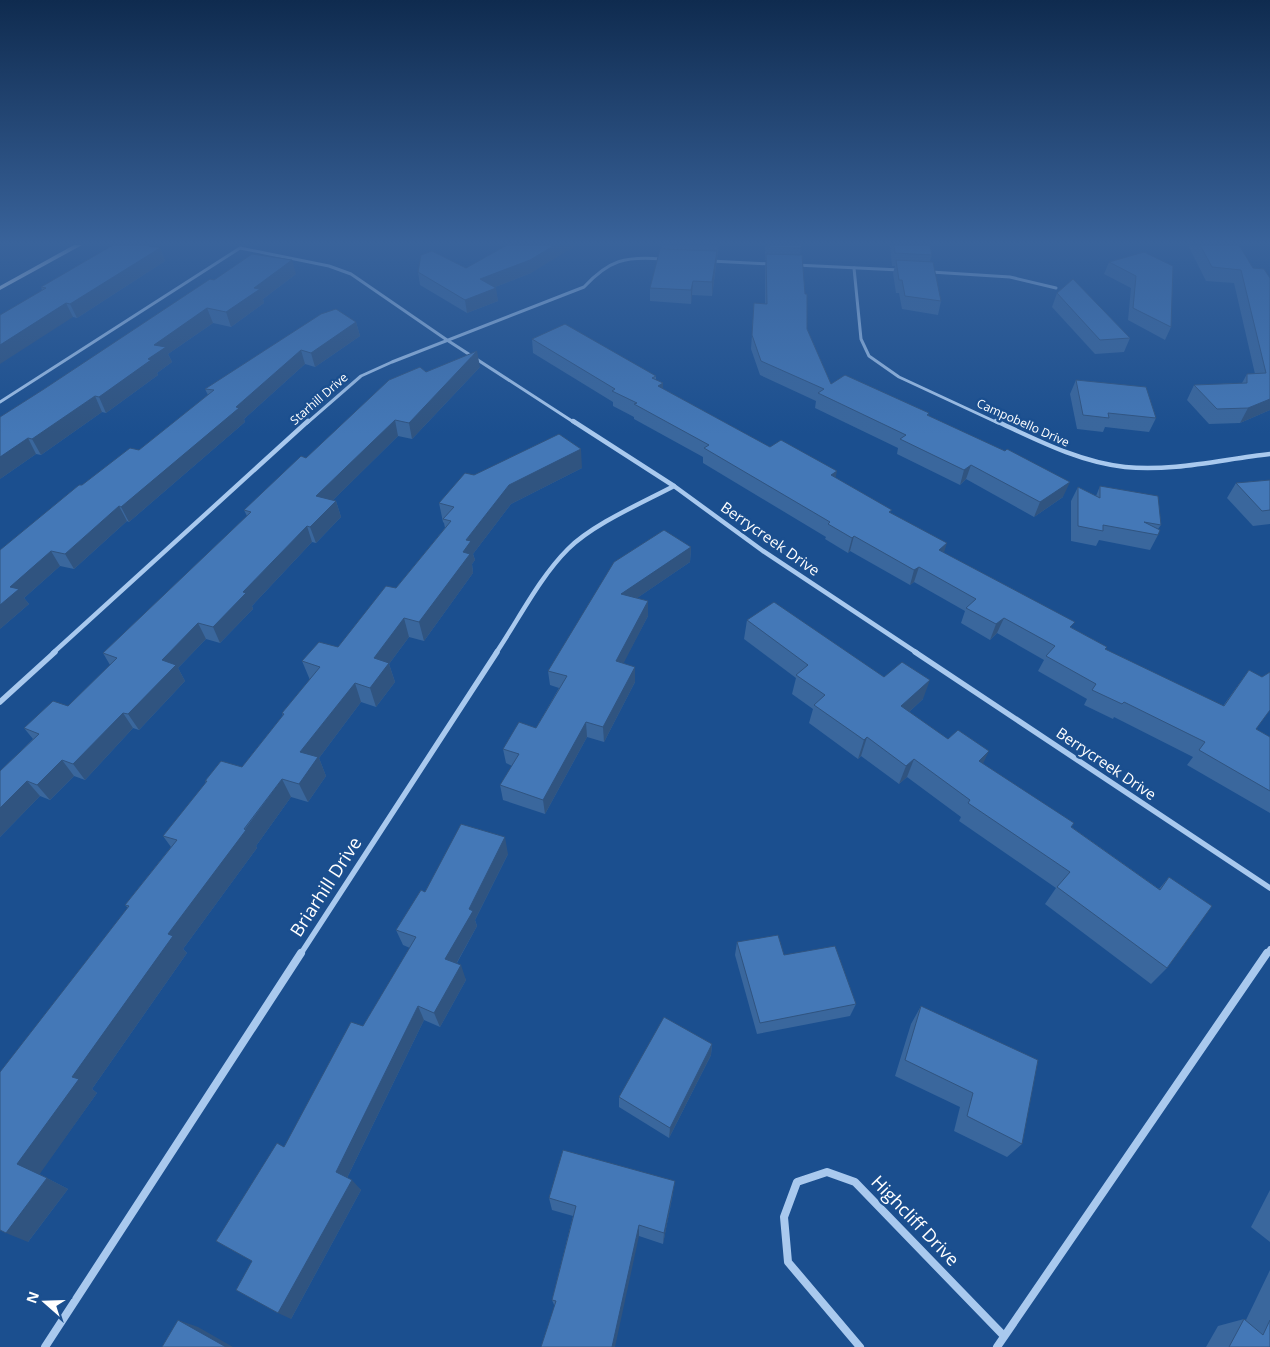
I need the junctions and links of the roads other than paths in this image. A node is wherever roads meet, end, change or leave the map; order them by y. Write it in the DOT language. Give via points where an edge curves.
graph roads {
  1 [pos="147,308"];
  2 [pos="400,308"];
  3 [pos="530,308"];
  4 [pos="858,308"];
  5 [pos="447,340"];
  6 [pos="0,402"];
  7 [pos="1270,454"];
  8 [pos="674,486"];
  9 [pos="0,702"];
  10 [pos="1270,888"];
  11 [pos="1270,949"];
  12 [pos="1004,1336"];
  13 [pos="45,1347"];
  14 [pos="860,1347"];
  15 [pos="997,1347"];
  1 -- 6 [label="street, Berrycreek Drive"];
  2 -- 5 [label="street, Berrycreek Drive"];
  3 -- 5 [label="street, Starhill Drive"];
  4 -- 7 [label="street, Campobello Drive" via="861,339 869,356 899,377 1069,454 1110,465 1151,468"];
  5 -- 8 [label="street, Berrycreek Drive"];
  5 -- 9 [label="street, Starhill Drive" via="361,376 345,388"];
  8 -- 10 [label="street, Berrycreek Drive" via="764,551"];
  8 -- 13 [label="street, Briarhill Drive" via="592,530 569,548 549,572"];
  11 -- 12 [label="street"];
  12 -- 14 [label="street, Highcliff Drive" via="854,1182 827,1172 797,1182 784,1217 788,1262"];
  12 -- 15 [label="street"];
}
